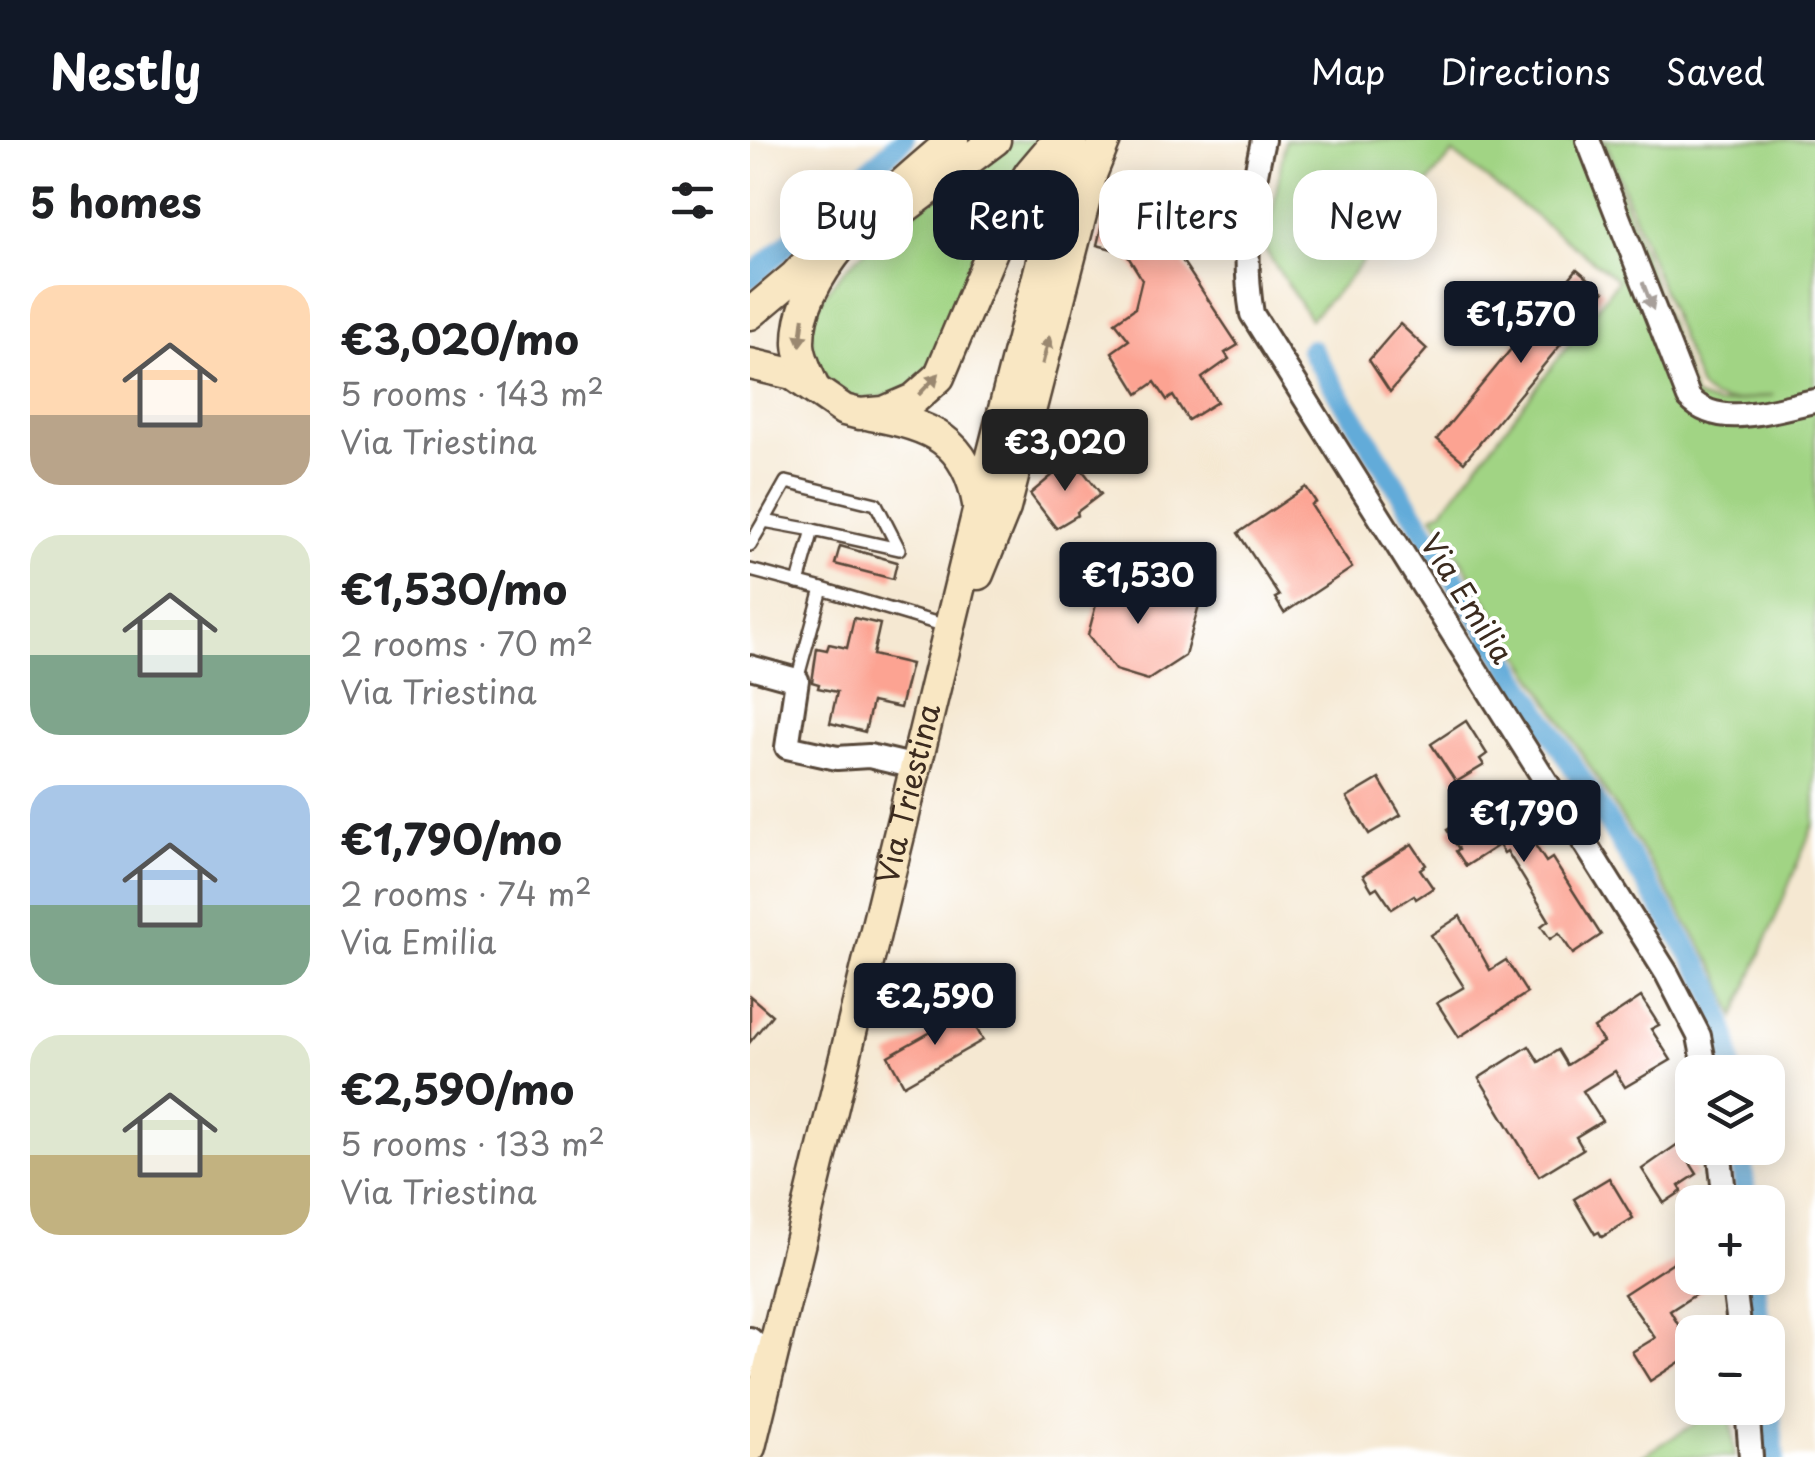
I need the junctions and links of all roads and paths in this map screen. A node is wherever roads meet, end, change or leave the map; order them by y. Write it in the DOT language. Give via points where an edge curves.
graph roads {
  1 [pos="937,140"];
  2 [pos="953,140"];
  3 [pos="995,140"];
  4 [pos="1058,140"];
  5 [pos="1072,140"];
  6 [pos="1106,140"];
  7 [pos="1263,140"];
  8 [pos="1588,140"];
  9 [pos="823,266"];
  10 [pos="750,314"];
  11 [pos="750,364"];
  12 [pos="814,388"];
  13 [pos="1815,400"];
  14 [pos="870,414"];
  15 [pos="979,507"];
  16 [pos="764,521"];
  17 [pos="813,530"];
  18 [pos="750,546"];
  19 [pos="750,570"];
  20 [pos="798,583"];
  21 [pos="822,589"];
  22 [pos="950,628"];
  23 [pos="750,667"];
  24 [pos="938,674"];
  25 [pos="797,680"];
  26 [pos="916,767"];
  27 [pos="1702,1055"];
  28 [pos="750,1339"];
  29 [pos="761,1363"];
  30 [pos="1748,1425"];
  31 [pos="750,1446"];
  32 [pos="1751,1457"];
  1 -- 9 [label="street" via="811,255"];
  2 -- 9 [label="street"];
  3 -- 9 [label="street"];
  14 -- 4 [label="street, one-way" via="914,399 938,378 1014,199"];
  5 -- 15 [label="street, Via Triestina"];
  24 -- 6 [label="street, one-way" via="1005,508 1092,172"];
  7 -- 27 [label="street, Via Emilia" via="1248,204 1252,314 1667,974"];
  8 -- 13 [label="street, one-way" via="1690,398 1700,409 1730,416"];
  9 -- 10 [label="street"];
  9 -- 12 [label="street, one-way" via="799,344"];
  11 -- 12 [label="street" via="792,374"];
  12 -- 14 [label="street" via="844,410"];
  14 -- 15 [label="street" via="902,420 949,444 970,468"];
  15 -- 22 [label="street, Via Triestina"];
  16 -- 17 [label="lane"];
  16 -- 17 [label="lane" via="786,482 876,504 899,549"];
  16 -- 18 [label="lane"];
  17 -- 20 [label="lane"];
  19 -- 20 [label="lane"];
  20 -- 21 [label="lane"];
  21 -- 22 [label="lane"];
  21 -- 25 [label="lane"];
  22 -- 24 [label="street, Via Triestina"];
  23 -- 25 [label="street"];
  24 -- 26 [label="street, Via Triestina"];
  25 -- 26 [label="street" via="788,747"];
  26 -- 29 [label="street, Via Triestina"];
  28 -- 29 [label="street"];
  29 -- 31 [label="street, Via Triestina"];
  30 -- 32 [label="street"];
}
